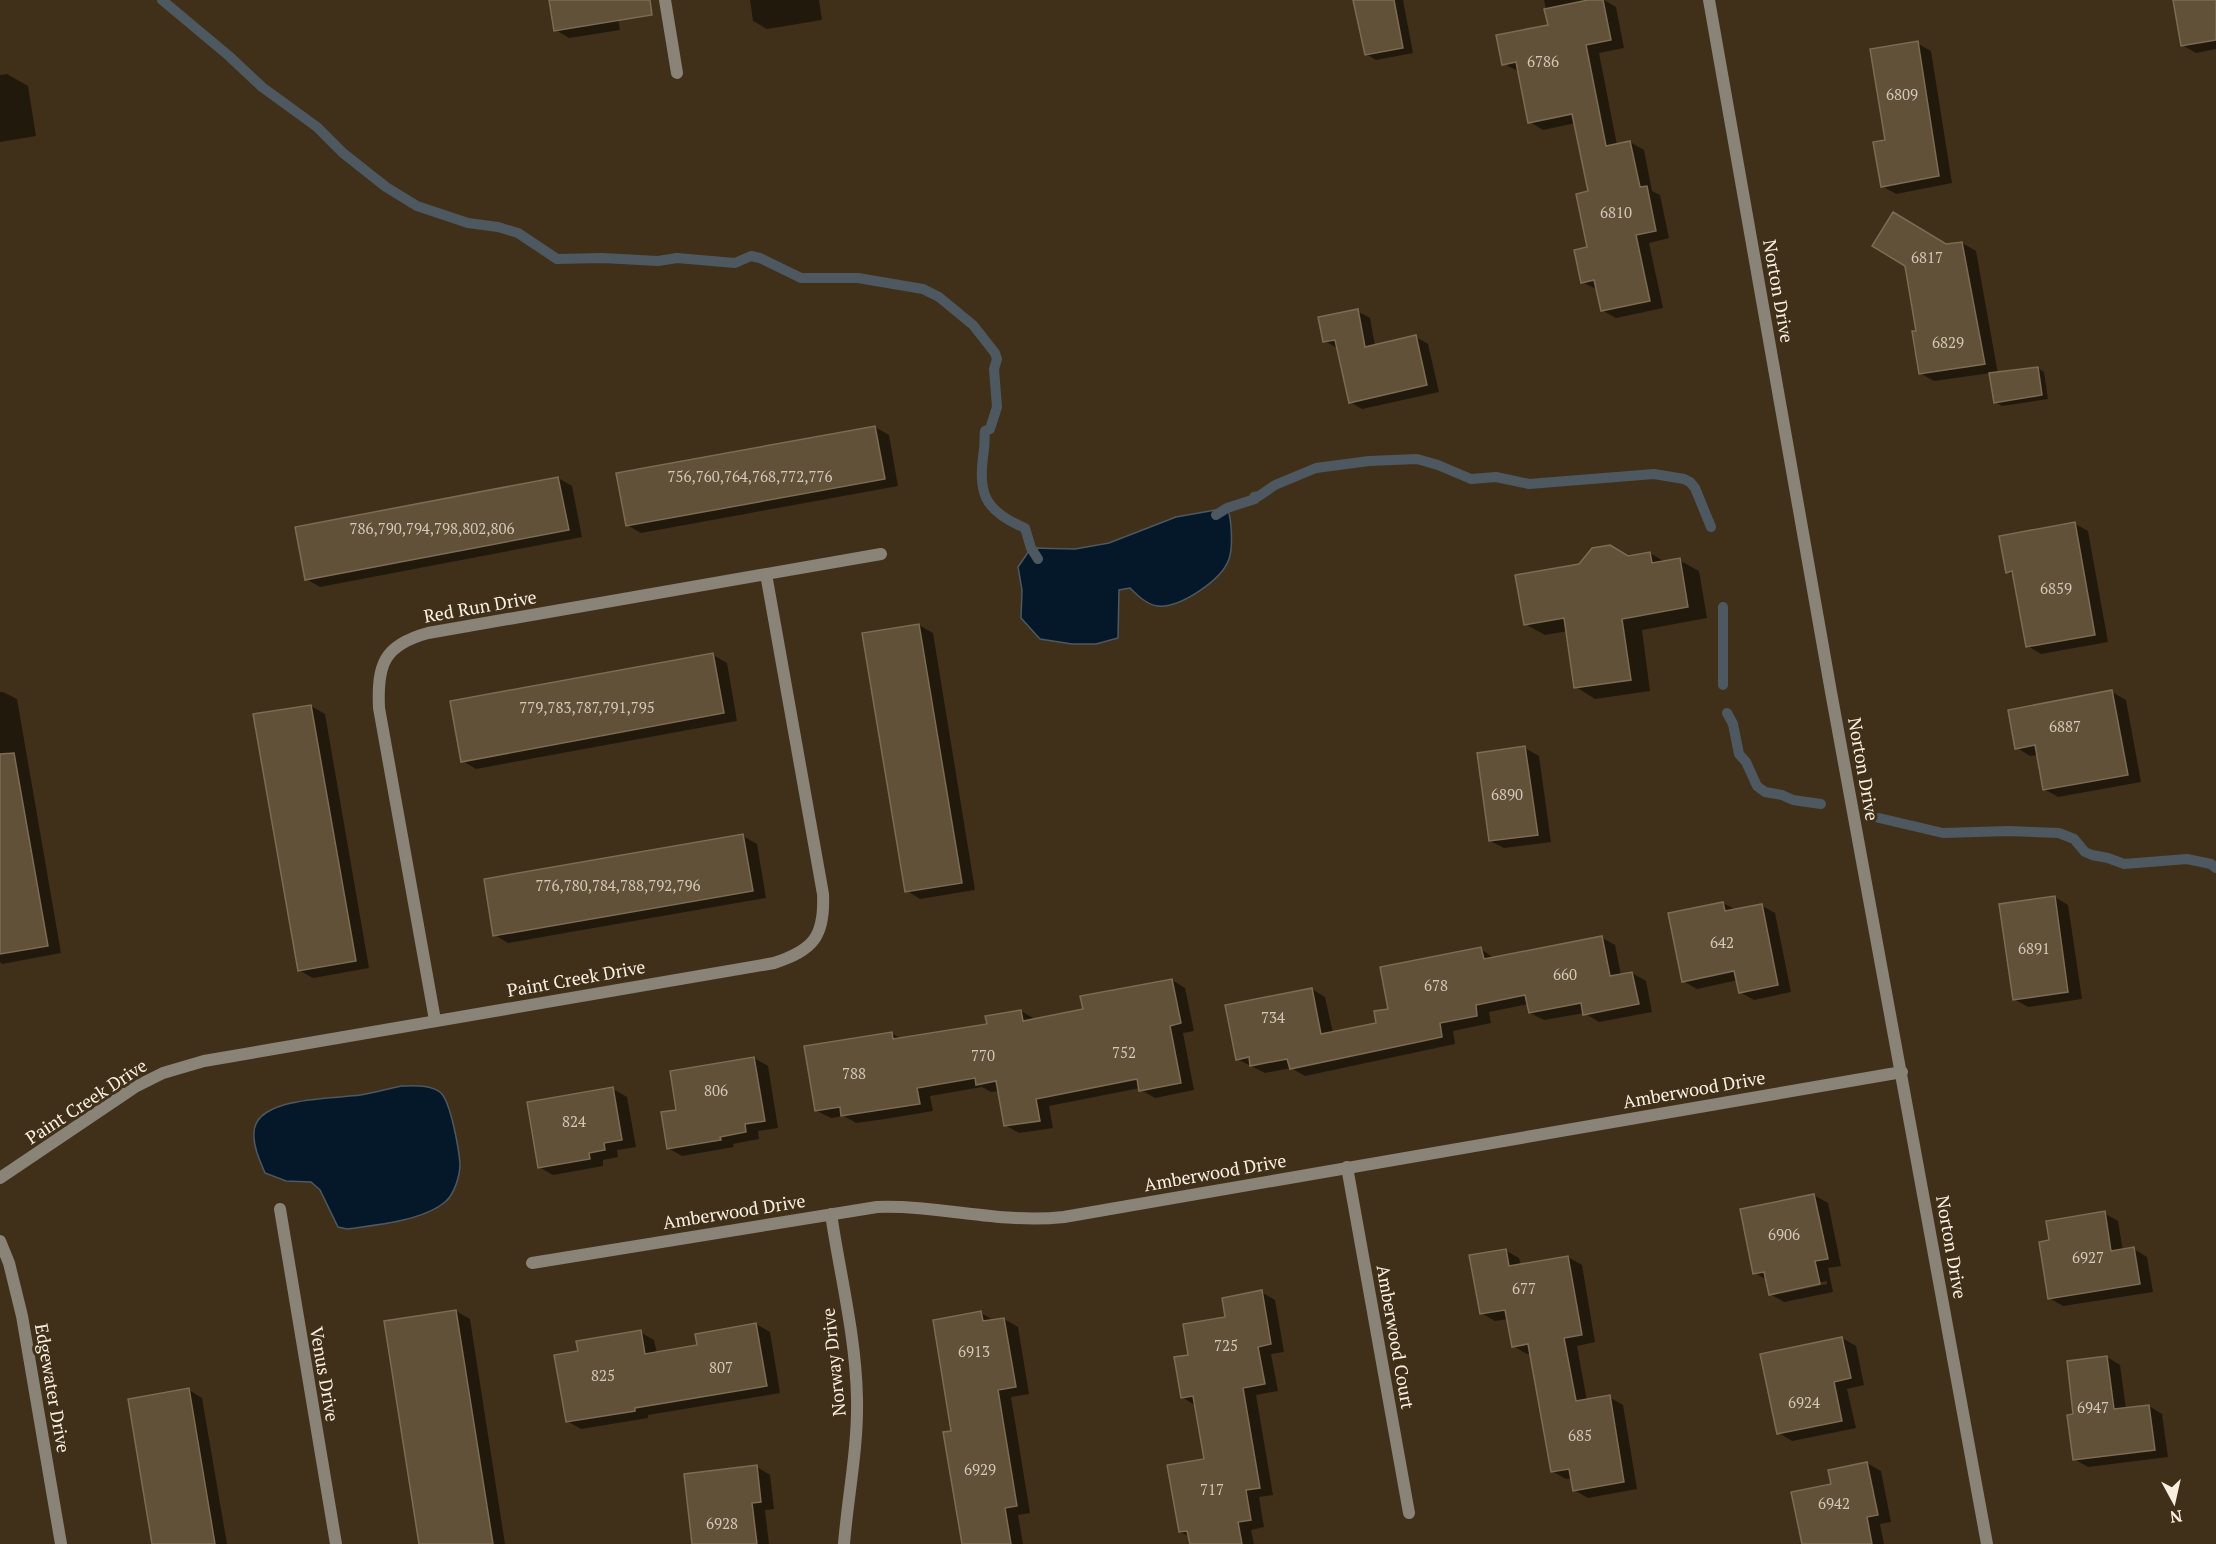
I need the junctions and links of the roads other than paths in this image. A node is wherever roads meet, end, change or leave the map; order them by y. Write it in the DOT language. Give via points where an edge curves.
graph roads {
  1 [pos="665,0"];
  2 [pos="1709,0"];
  3 [pos="677,73"];
  4 [pos="881,554"];
  5 [pos="766,574"];
  6 [pos="435,1020"];
  7 [pos="1902,1072"];
  8 [pos="1347,1167"];
  9 [pos="0,1178"];
  10 [pos="280,1209"];
  11 [pos="831,1214"];
  12 [pos="0,1241"];
  13 [pos="532,1263"];
  14 [pos="1409,1513"];
  15 [pos="61,1544"];
  16 [pos="336,1544"];
  17 [pos="844,1544"];
  18 [pos="1987,1544"];
  1 -- 3 [label="street"];
  2 -- 7 [label="street, Norton Drive"];
  4 -- 5 [label="street, Red Run Drive"];
  5 -- 6 [label="street, Red Run Drive" via="428,633 399,643 388,655 381,668 379,708"];
  5 -- 6 [label="street, Paint Creek Drive" via="823,894 824,916 814,940 796,955 774,963"];
  6 -- 9 [label="street, Paint Creek Drive" via="204,1061 163,1073 135,1087"];
  7 -- 8 [label="street, Amberwood Drive"];
  7 -- 18 [label="street, Norton Drive"];
  8 -- 11 [label="street, Amberwood Drive" via="1046,1219 1006,1219 918,1207 877,1207"];
  8 -- 14 [label="street, Amberwood Court"];
  10 -- 16 [label="street, Venus Drive"];
  11 -- 13 [label="street, Amberwood Drive"];
  11 -- 17 [label="street, Norway Drive" via="857,1397"];
  12 -- 15 [label="street, Edgewater Drive" via="22,1316"];
}
